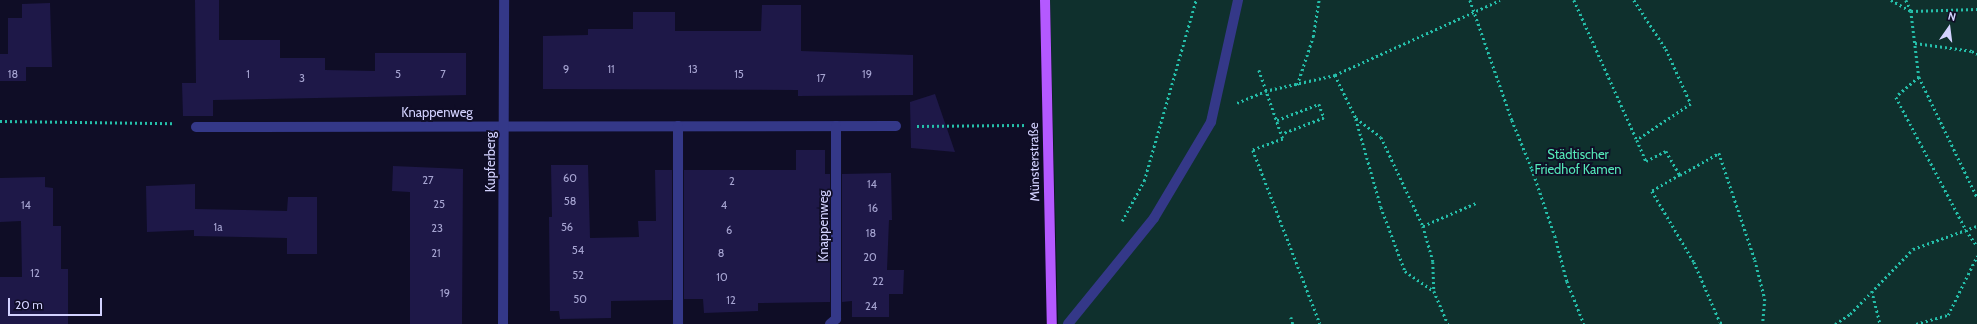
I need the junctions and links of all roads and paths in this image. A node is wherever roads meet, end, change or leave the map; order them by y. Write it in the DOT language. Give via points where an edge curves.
graph roads {
  1 [pos="504,0"];
  2 [pos="1045,0"];
  3 [pos="1196,0"];
  4 [pos="1238,0"];
  5 [pos="1319,0"];
  6 [pos="1470,0"];
  7 [pos="1500,0"];
  8 [pos="1574,0"];
  9 [pos="1634,0"];
  10 [pos="1891,0"];
  11 [pos="1906,0"];
  12 [pos="1977,9"];
  13 [pos="1911,11"];
  14 [pos="1474,12"];
  15 [pos="1915,43"];
  16 [pos="1977,54"];
  17 [pos="1259,70"];
  18 [pos="1335,75"];
  19 [pos="1918,77"];
  20 [pos="1296,85"];
  21 [pos="1266,90"];
  22 [pos="1356,118"];
  23 [pos="1277,120"];
  24 [pos="0,121"];
  25 [pos="1211,122"];
  26 [pos="1046,124"];
  27 [pos="503,125"];
  28 [pos="678,126"];
  29 [pos="836,126"];
  30 [pos="896,126"];
  31 [pos="196,127"];
  32 [pos="1282,134"];
  33 [pos="1637,140"];
  34 [pos="1680,175"];
  35 [pos="1977,197"];
  36 [pos="1476,203"];
  37 [pos="1423,226"];
  38 [pos="1977,226"];
  39 [pos="1117,228"];
  40 [pos="1966,230"];
  41 [pos="1977,246"];
  42 [pos="1977,256"];
  43 [pos="1872,290"];
  44 [pos="1434,291"];
  45 [pos="1291,317"];
  46 [pos="503,324"];
  47 [pos="678,324"];
  48 [pos="830,324"];
  49 [pos="1052,324"];
  50 [pos="1068,324"];
  51 [pos="1293,324"];
  52 [pos="1320,324"];
  53 [pos="1448,324"];
  54 [pos="1584,324"];
  55 [pos="1724,324"];
  56 [pos="1763,324"];
  57 [pos="1835,324"];
  58 [pos="1880,324"];
  59 [pos="1916,324"];
  1 -- 27 [label="street, Kupferberg"];
  2 -- 26 [label="main road, Münsterstraße"];
  3 -- 39 [label="path" via="1144,181"];
  4 -- 25 [label="street"];
  5 -- 20 [label="path" via="1313,37"];
  6 -- 14 [label="path"];
  7 -- 14 [label="path"];
  8 -- 33 [label="path"];
  9 -- 33 [label="path" via="1666,48 1691,104"];
  10 -- 13 [label="path"];
  11 -- 13 [label="path"];
  12 -- 13 [label="path"];
  13 -- 15 [label="path"];
  14 -- 18 [label="path"];
  14 -- 54 [label="path" via="1532,169 1567,281"];
  15 -- 16 [label="path" via="1972,51"];
  15 -- 19 [label="path"];
  17 -- 21 [label="path"];
  18 -- 20 [label="path"];
  18 -- 22 [label="path"];
  19 -- 35 [label="path"];
  19 -- 40 [label="path" via="1896,97"];
  20 -- 21 [label="path"];
  21 -- 23 [label="path"];
  21 -- 25 [label="path" via="1234,104"];
  22 -- 37 [label="path" via="1381,137"];
  22 -- 44 [label="path" via="1381,207 1405,271"];
  23 -- 32 [label="path"];
  23 -- 32 [label="path" via="1318,104 1324,118"];
  24 -- 31 [label="path" via="166,121"];
  25 -- 50 [label="street" via="1154,218"];
  26 -- 30 [label="path"];
  26 -- 49 [label="main road, Münsterstraße"];
  27 -- 28 [label="street, Knappenweg"];
  27 -- 31 [label="street, Knappenweg"];
  27 -- 46 [label="street, Kupferberg"];
  28 -- 29 [label="street, Knappenweg"];
  28 -- 47 [label="street"];
  29 -- 30 [label="street, Knappenweg"];
  29 -- 48 [label="street, Knappenweg" via="836,319"];
  32 -- 52 [label="path" via="1283,139 1253,150"];
  33 -- 34 [label="path" via="1646,161 1666,151"];
  34 -- 55 [label="path" via="1652,191 1694,262 1720,322"];
  34 -- 56 [label="path" via="1719,153 1763,293"];
  36 -- 37 [label="path"];
  37 -- 44 [label="path" via="1433,262"];
  38 -- 40 [label="path"];
  40 -- 41 [label="path"];
  40 -- 43 [label="path" via="1913,250"];
  42 -- 59 [label="path" via="1948,315"];
  43 -- 57 [label="path" via="1850,314"];
  43 -- 58 [label="path"];
  44 -- 53 [label="path"];
  45 -- 51 [label="path"];
}
